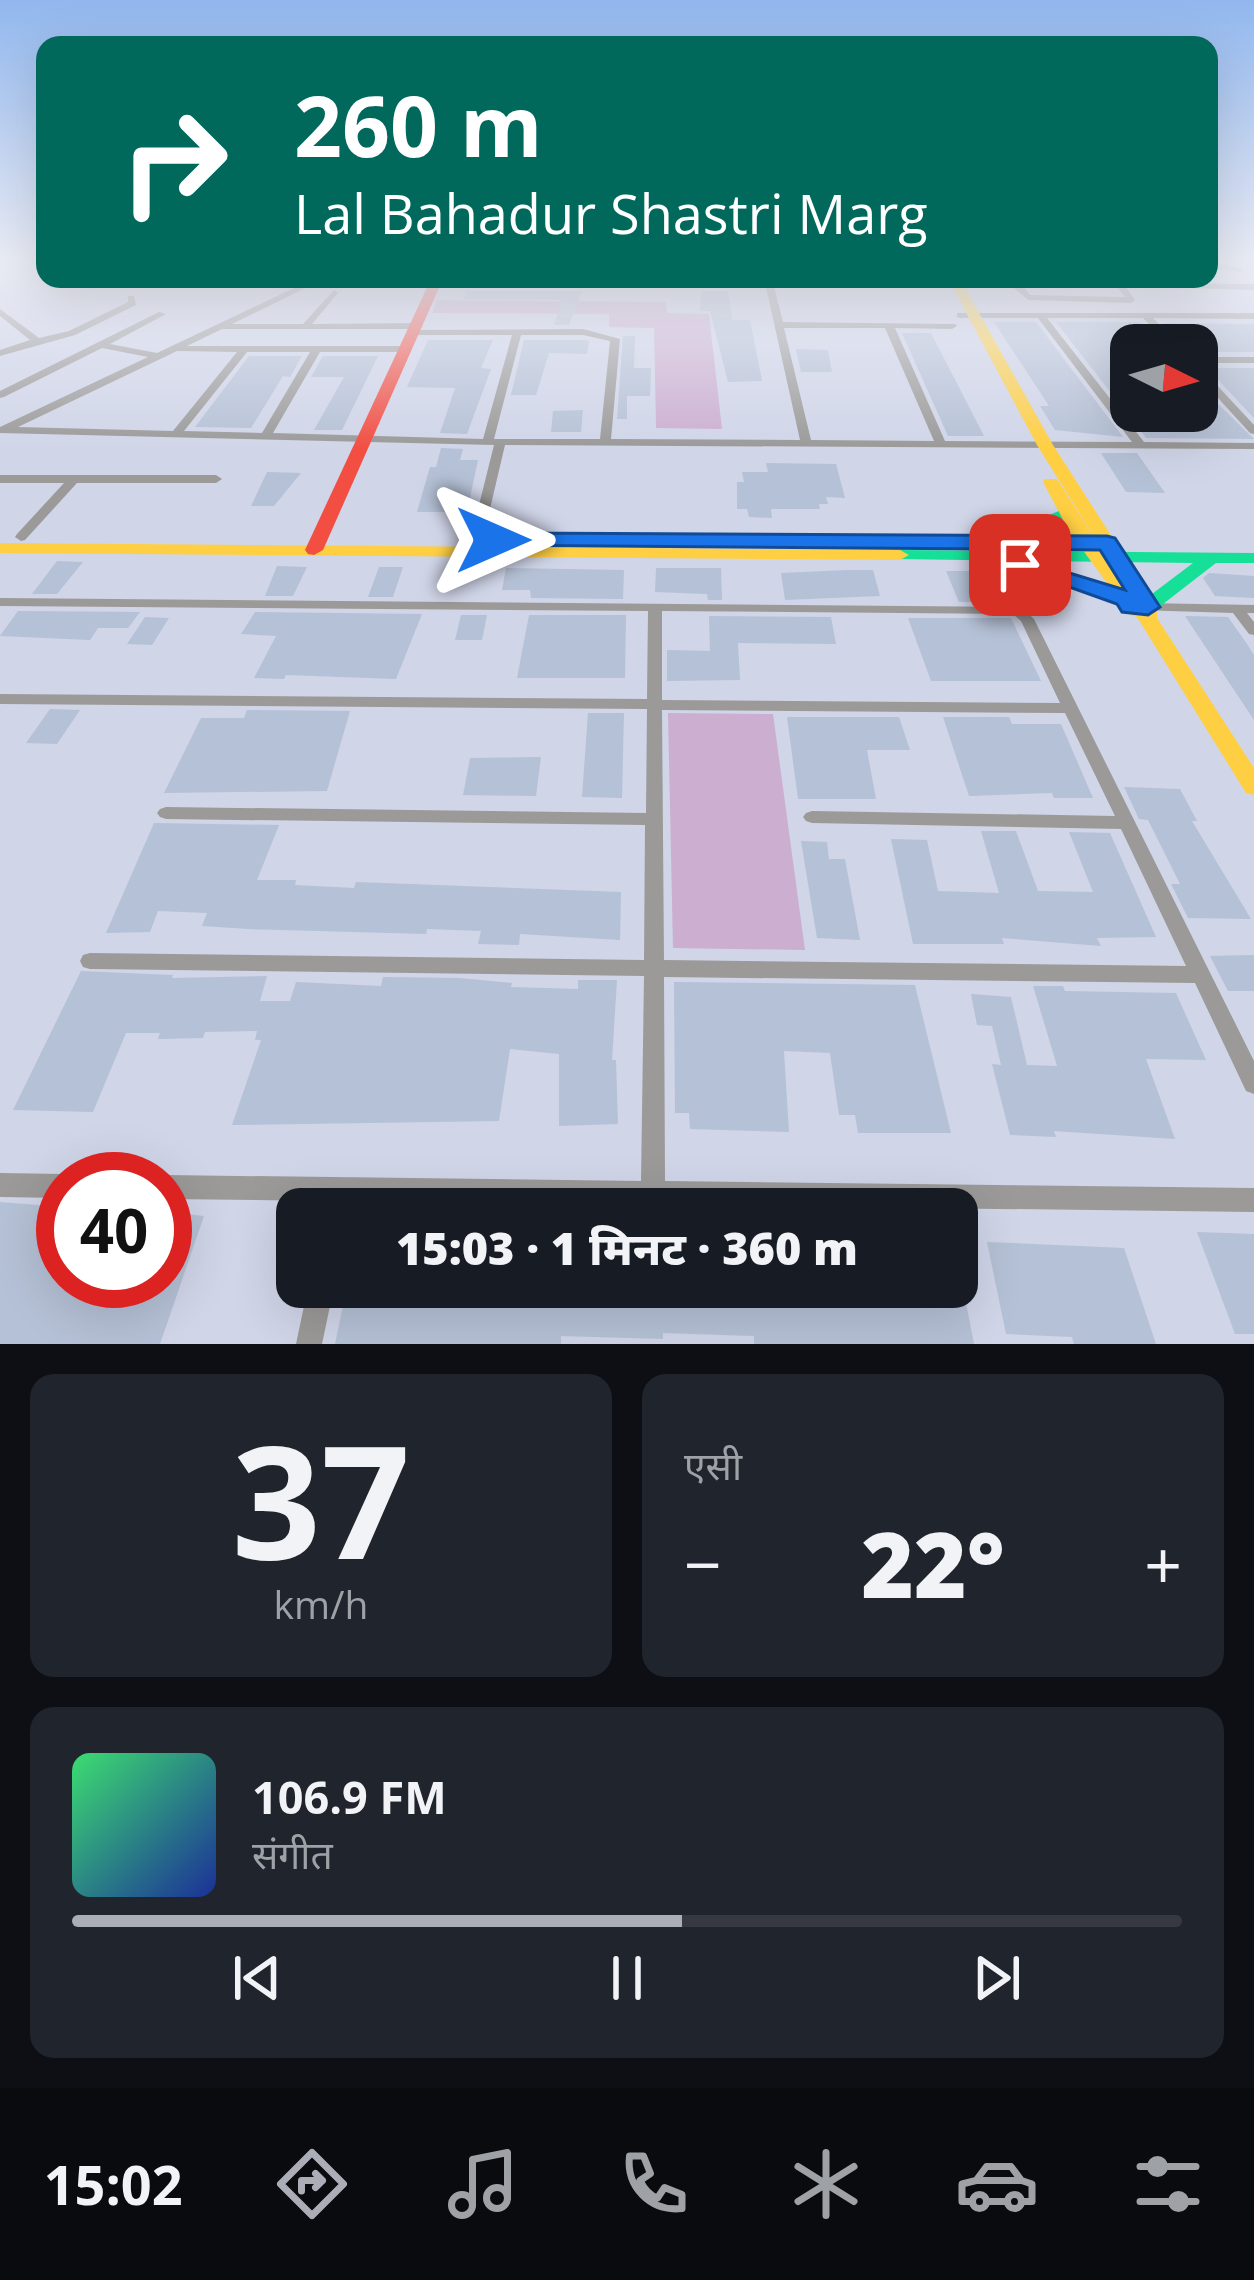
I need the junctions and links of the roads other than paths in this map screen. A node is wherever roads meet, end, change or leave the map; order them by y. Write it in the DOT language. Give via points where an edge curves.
graph roads {
  1 [pos="15,324"];
  2 [pos="91,324"];
  3 [pos="143,324"];
  4 [pos="225,324"];
  5 [pos="308,324"];
  6 [pos="418,324"];
  7 [pos="913,324"];
  8 [pos="965,324"];
  9 [pos="1048,324"];
  10 [pos="780,325"];
  11 [pos="889,326"];
  12 [pos="218,327"];
  13 [pos="305,327"];
  14 [pos="517,332"];
  15 [pos="413,336"];
  16 [pos="37,341"];
  17 [pos="102,345"];
  18 [pos="245,348"];
  19 [pos="317,348"];
  20 [pos="171,349"];
  21 [pos="0,353"];
  22 [pos="156,356"];
  23 [pos="1218,359"];
  24 [pos="1254,360"];
  25 [pos="1218,392"];
  26 [pos="0,394"];
  27 [pos="2,431"];
  28 [pos="1254,431"];
  29 [pos="176,434"];
  30 [pos="265,436"];
  31 [pos="367,438"];
  32 [pos="494,442"];
  33 [pos="605,442"];
  34 [pos="806,443"];
  35 [pos="940,445"];
  36 [pos="1037,445"];
  37 [pos="1141,446"];
  38 [pos="1254,446"];
  39 [pos="0,479"];
  40 [pos="74,479"];
  41 [pos="216,479"];
  42 [pos="1068,512"];
  43 [pos="483,513"];
  44 [pos="10,537"];
  45 [pos="188,544"];
  46 [pos="317,544"];
  47 [pos="1254,546"];
  48 [pos="0,548"];
  49 [pos="1102,548"];
  50 [pos="988,549"];
  51 [pos="1212,557"];
  52 [pos="1254,558"];
  53 [pos="0,602"];
  54 [pos="656,608"];
  55 [pos="1138,608"];
  56 [pos="1246,609"];
  57 [pos="1254,631"];
  58 [pos="0,699"];
  59 [pos="653,704"];
  60 [pos="1072,708"];
  61 [pos="1254,788"];
  62 [pos="166,813"];
  63 [pos="812,818"];
  64 [pos="655,819"];
  65 [pos="1128,824"];
  66 [pos="90,961"];
  67 [pos="657,970"];
  68 [pos="1203,975"];
  69 [pos="1254,1084"];
  70 [pos="0,1185"];
  71 [pos="36,1186"];
  72 [pos="653,1188"];
  73 [pos="192,1189"];
  74 [pos="276,1195"];
  75 [pos="978,1197"];
  76 [pos="1254,1201"];
  77 [pos="317,1308"];
  78 [pos="309,1344"];
  1 -- 16 [label="street"];
  2 -- 16 [label="street"];
  3 -- 17 [label="street"];
  4 -- 12 [label="street"];
  5 -- 13 [label="street"];
  6 -- 15 [label="street"];
  7 -- 11 [label="street"];
  8 -- 36 [label="street"];
  9 -- 37 [label="street"];
  10 -- 11 [label="street"];
  10 -- 34 [label="street"];
  11 -- 35 [label="street"];
  12 -- 13 [label="street"];
  12 -- 20 [label="street"];
  13 -- 15 [label="street"];
  14 -- 15 [label="street"];
  14 -- 32 [label="street"];
  14 -- 33 [label="street" via="615,339"];
  15 -- 19 [label="street"];
  15 -- 31 [label="street"];
  16 -- 21 [label="street"];
  17 -- 22 [label="street"];
  17 -- 26 [label="street"];
  18 -- 19 [label="street"];
  18 -- 20 [label="street"];
  18 -- 29 [label="street"];
  19 -- 30 [label="street"];
  20 -- 22 [label="street"];
  22 -- 27 [label="street"];
  23 -- 24 [label="street"];
  25 -- 28 [label="street"];
  27 -- 29 [label="street"];
  29 -- 30 [label="street"];
  30 -- 31 [label="street"];
  31 -- 32 [label="street"];
  31 -- 46 [label="street"];
  32 -- 33 [label="street"];
  32 -- 43 [label="street"];
  33 -- 34 [label="street"];
  34 -- 35 [label="street"];
  35 -- 36 [label="street"];
  36 -- 37 [label="street"];
  36 -- 42 [label="street"];
  36 -- 49 [label="street"];
  37 -- 38 [label="street"];
  39 -- 40 [label="street"];
  40 -- 41 [label="street"];
  40 -- 44 [label="street"];
  42 -- 49 [label="street"];
  42 -- 50 [label="street"];
  44 -- 45 [label="street"];
  45 -- 46 [label="street"];
  45 -- 48 [label="street"];
  46 -- 50 [label="street"];
  47 -- 49 [label="street"];
  49 -- 50 [label="street"];
  49 -- 51 [label="street"];
  49 -- 55 [label="street"];
  50 -- 55 [label="street"];
  51 -- 52 [label="street"];
  51 -- 55 [label="street"];
  53 -- 54 [label="street"];
  54 -- 59 [label="street"];
  54 -- 60 [label="street" via="1016,610"];
  55 -- 56 [label="street"];
  55 -- 61 [label="street"];
  56 -- 57 [label="street"];
  58 -- 59 [label="street"];
  59 -- 60 [label="street"];
  59 -- 64 [label="street"];
  60 -- 65 [label="street"];
  62 -- 64 [label="street"];
  63 -- 65 [label="street"];
  64 -- 67 [label="street"];
  65 -- 68 [label="street"];
  66 -- 67 [label="street"];
  67 -- 68 [label="street"];
  67 -- 72 [label="street"];
  68 -- 69 [label="street"];
  70 -- 71 [label="street"];
  73 -- 74 [label="street"];
  75 -- 76 [label="street"];
  77 -- 78 [label="street"];
}
